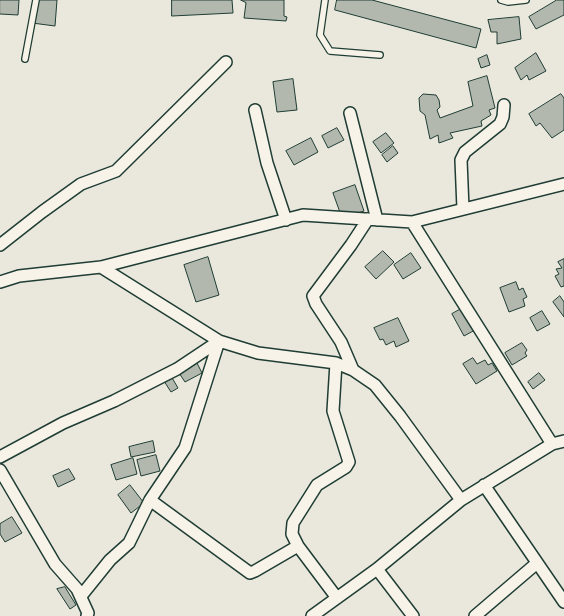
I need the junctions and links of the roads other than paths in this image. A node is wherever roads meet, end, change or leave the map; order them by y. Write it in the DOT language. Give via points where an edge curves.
graph roads {
  1 [pos="36,0"];
  2 [pos="325,0"];
  3 [pos="501,0"];
  4 [pos="526,0"];
  5 [pos="380,55"];
  6 [pos="25,59"];
  7 [pos="226,62"];
  8 [pos="504,105"];
  9 [pos="255,110"];
  10 [pos="350,113"];
  11 [pos="564,184"];
  12 [pos="463,209"];
  13 [pos="372,219"];
  14 [pos="286,220"];
  15 [pos="412,222"];
  16 [pos="0,245"];
  17 [pos="101,266"];
  18 [pos="0,282"];
  19 [pos="219,341"];
  20 [pos="336,363"];
  21 [pos="353,370"];
  22 [pos="564,441"];
  23 [pos="552,444"];
  24 [pos="0,457"];
  25 [pos="0,470"];
  26 [pos="484,485"];
  27 [pos="150,500"];
  28 [pos="461,500"];
  29 [pos="298,546"];
  30 [pos="537,563"];
  31 [pos="377,569"];
  32 [pos="81,596"];
  33 [pos="337,598"];
  34 [pos="564,602"];
  35 [pos="88,616"];
  36 [pos="312,616"];
  37 [pos="413,616"];
  38 [pos="475,616"];
  1 -- 6 [label="lane"];
  2 -- 5 [label="lane" via="320,35 330,51"];
  3 -- 4 [label="lane"];
  7 -- 16 [label="street" via="116,171 81,184"];
  8 -- 12 [label="street" via="500,124 465,152 460,160"];
  9 -- 14 [label="street" via="267,163"];
  10 -- 13 [label="street"];
  11 -- 12 [label="street"];
  12 -- 15 [label="street"];
  13 -- 14 [label="street" via="303,215"];
  13 -- 15 [label="street"];
  13 -- 21 [label="street" via="313,296 341,342"];
  14 -- 17 [label="street"];
  15 -- 23 [label="street"];
  17 -- 18 [label="street" via="19,276"];
  17 -- 19 [label="street"];
  19 -- 20 [label="street" via="258,354"];
  19 -- 24 [label="street" via="177,369 63,423"];
  19 -- 27 [label="street" via="184,448"];
  20 -- 21 [label="street"];
  20 -- 29 [label="street" via="333,411 349,462 346,467 317,485 293,523 292,534"];
  21 -- 28 [label="street" via="375,385"];
  22 -- 23 [label="street"];
  23 -- 26 [label="street"];
  25 -- 32 [label="street" via="55,564"];
  26 -- 28 [label="street"];
  26 -- 30 [label="street"];
  27 -- 29 [label="street" via="250,573"];
  27 -- 32 [label="street" via="129,543 110,560"];
  28 -- 31 [label="street"];
  29 -- 33 [label="street"];
  30 -- 34 [label="street"];
  30 -- 38 [label="street"];
  31 -- 33 [label="street"];
  31 -- 37 [label="street"];
  32 -- 35 [label="street"];
  33 -- 36 [label="street"];
}
